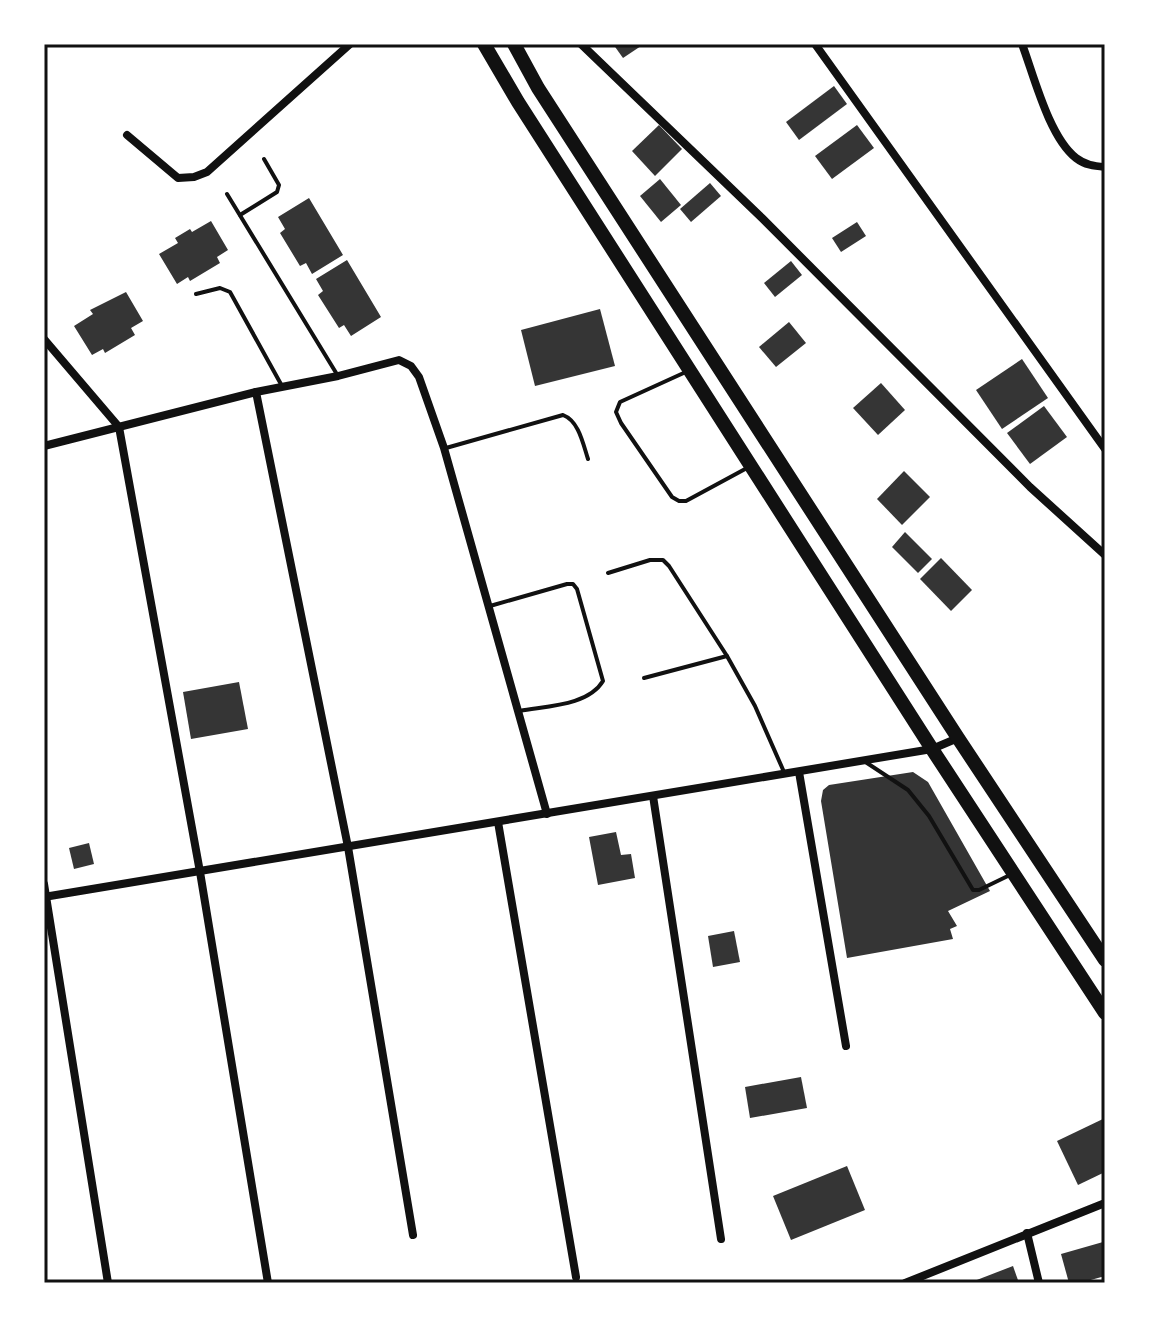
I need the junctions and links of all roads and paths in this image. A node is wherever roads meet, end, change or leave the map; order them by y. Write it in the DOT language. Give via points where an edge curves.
graph roads {
  1 [pos="350,44"];
  2 [pos="484,44"];
  3 [pos="514,44"];
  4 [pos="581,44"];
  5 [pos="815,44"];
  6 [pos="1022,44"];
  7 [pos="127,135"];
  8 [pos="264,159"];
  9 [pos="1105,167"];
  10 [pos="227,194"];
  11 [pos="240,215"];
  12 [pos="196,294"];
  13 [pos="44,339"];
  14 [pos="690,370"];
  15 [pos="338,376"];
  16 [pos="283,388"];
  17 [pos="256,392"];
  18 [pos="119,427"];
  19 [pos="44,446"];
  20 [pos="444,448"];
  21 [pos="1105,449"];
  22 [pos="588,459"];
  23 [pos="751,466"];
  24 [pos="1105,555"];
  25 [pos="608,573"];
  26 [pos="488,606"];
  27 [pos="727,656"];
  28 [pos="644,678"];
  29 [pos="518,711"];
  30 [pos="958,738"];
  31 [pos="932,749"];
  32 [pos="863,761"];
  33 [pos="799,772"];
  34 [pos="785,774"];
  35 [pos="653,796"];
  36 [pos="547,814"];
  37 [pos="498,822"];
  38 [pos="348,847"];
  39 [pos="200,872"];
  40 [pos="1014,873"];
  41 [pos="44,884"];
  42 [pos="45,897"];
  43 [pos="1105,960"];
  44 [pos="1105,1013"];
  45 [pos="846,1046"];
  46 [pos="1105,1203"];
  47 [pos="1027,1233"];
  48 [pos="413,1235"];
  49 [pos="721,1239"];
  50 [pos="576,1277"];
  51 [pos="108,1283"];
  52 [pos="268,1283"];
  53 [pos="905,1283"];
  54 [pos="1039,1283"];
  1 -- 7 [label="street" via="207,172 178,178"];
  2 -- 14 [label="main road"];
  3 -- 30 [label="main road"];
  4 -- 24 [label="street"];
  5 -- 21 [label="street"];
  6 -- 9 [label="street" via="1064,144 1089,166"];
  8 -- 11 [label="lane" via="279,185 277,192"];
  10 -- 11 [label="lane"];
  11 -- 15 [label="lane"];
  12 -- 16 [label="lane" via="220,288 230,292"];
  13 -- 18 [label="street"];
  14 -- 23 [label="main road"];
  14 -- 23 [label="lane" via="620,402 616,412 621,423 679,501"];
  15 -- 16 [label="street"];
  15 -- 20 [label="street" via="399,360 411,366"];
  16 -- 17 [label="street"];
  17 -- 18 [label="street"];
  17 -- 38 [label="street"];
  18 -- 19 [label="street"];
  18 -- 39 [label="street"];
  20 -- 22 [label="lane" via="563,415 576,425"];
  20 -- 26 [label="street"];
  23 -- 31 [label="main road"];
  25 -- 27 [label="lane" via="663,560"];
  26 -- 29 [label="street"];
  26 -- 29 [label="lane" via="567,584 577,589 603,681 597,692 583,699"];
  27 -- 28 [label="lane"];
  27 -- 34 [label="lane"];
  29 -- 36 [label="street"];
  30 -- 31 [label="street"];
  30 -- 43 [label="main road"];
  31 -- 32 [label="street"];
  31 -- 40 [label="main road"];
  32 -- 33 [label="street"];
  32 -- 40 [label="lane" via="908,790 973,890"];
  33 -- 34 [label="street"];
  33 -- 45 [label="street"];
  34 -- 35 [label="street"];
  35 -- 36 [label="street"];
  35 -- 49 [label="street"];
  36 -- 37 [label="street"];
  37 -- 38 [label="street"];
  37 -- 50 [label="street"];
  38 -- 39 [label="street"];
  38 -- 48 [label="street"];
  39 -- 42 [label="street"];
  39 -- 52 [label="street"];
  40 -- 44 [label="main road"];
  41 -- 42 [label="street"];
  42 -- 51 [label="street"];
  46 -- 47 [label="street"];
  47 -- 53 [label="street"];
  47 -- 54 [label="street"];
}
